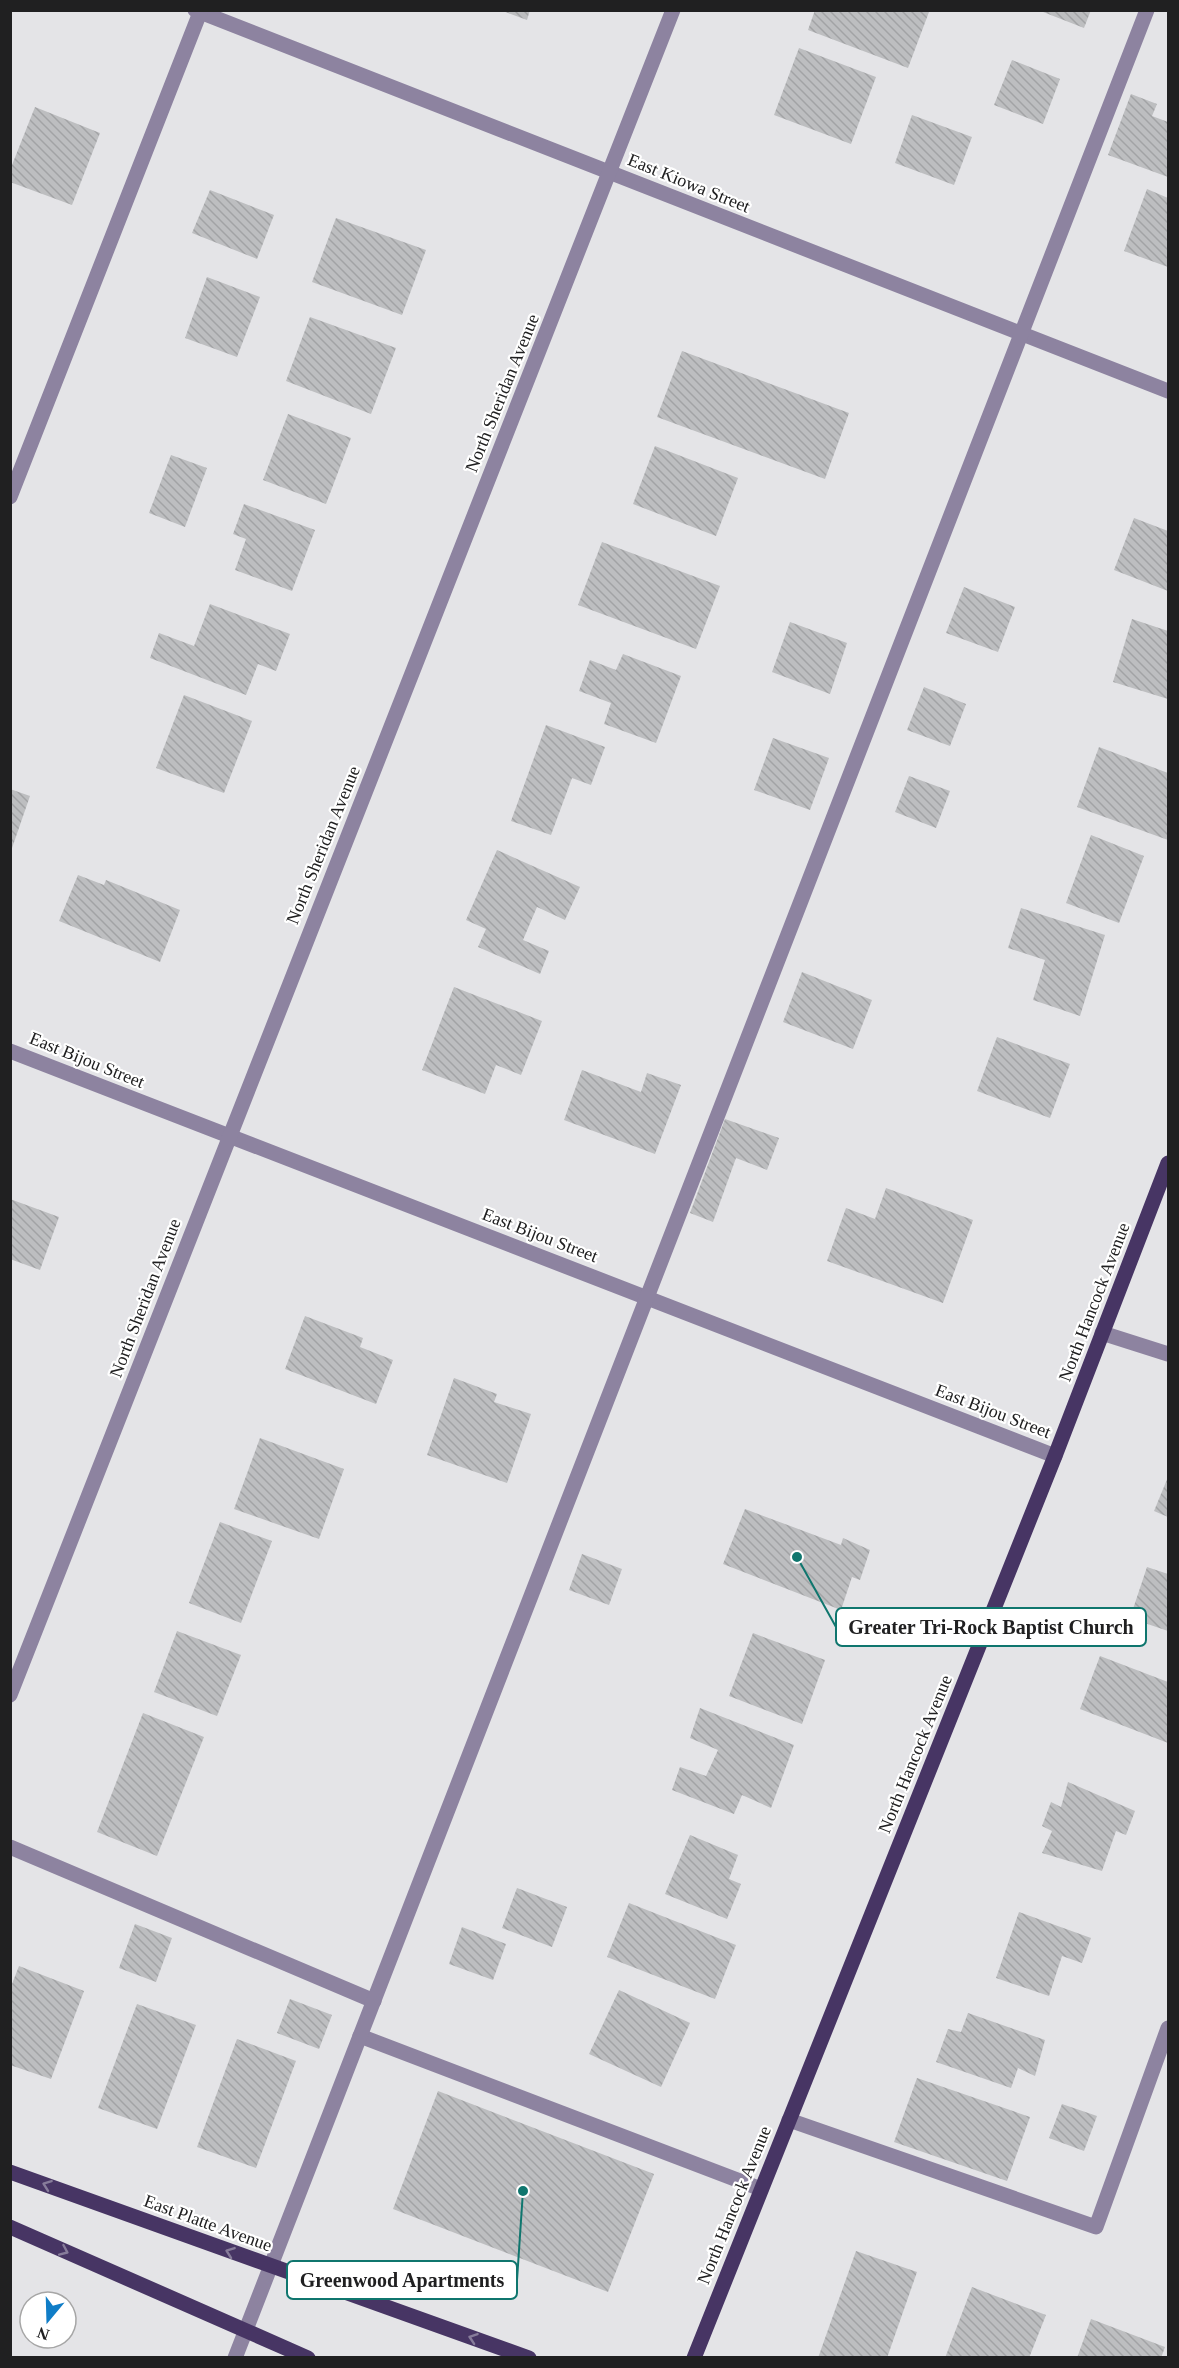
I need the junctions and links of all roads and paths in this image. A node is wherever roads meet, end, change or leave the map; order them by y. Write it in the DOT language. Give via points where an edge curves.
graph roads {
  1 [pos="673,10"];
  2 [pos="1147,10"];
  3 [pos="199,11"];
  4 [pos="610,172"];
  5 [pos="1021,334"];
  6 [pos="1168,392"];
  7 [pos="10,497"];
  8 [pos="10,1051"];
  9 [pos="229,1137"];
  10 [pos="1168,1163"];
  11 [pos="647,1297"];
  12 [pos="1102,1333"];
  13 [pos="1168,1354"];
  14 [pos="1055,1456"];
  15 [pos="10,1695"];
  16 [pos="10,1847"];
  17 [pos="374,2001"];
  18 [pos="1168,2028"];
  19 [pos="360,2036"];
  20 [pos="789,2120"];
  21 [pos="10,2172"];
  22 [pos="761,2189"];
  23 [pos="10,2227"];
  24 [pos="270,2267"];
  25 [pos="246,2330"];
  26 [pos="235,2358"];
  27 [pos="308,2358"];
  28 [pos="528,2358"];
  29 [pos="694,2358"];
  1 -- 4 [label="street, North Sheridan Avenue"];
  2 -- 5 [label="street"];
  3 -- 4 [label="street, East Kiowa Street"];
  3 -- 7 [label="street"];
  4 -- 5 [label="street, East Kiowa Street"];
  4 -- 9 [label="street, North Sheridan Avenue"];
  5 -- 6 [label="street, East Kiowa Street"];
  5 -- 11 [label="street"];
  8 -- 9 [label="street, East Bijou Street"];
  9 -- 11 [label="street, East Bijou Street"];
  9 -- 15 [label="street, North Sheridan Avenue"];
  10 -- 12 [label="main road, North Hancock Avenue"];
  11 -- 14 [label="street, East Bijou Street"];
  11 -- 17 [label="street"];
  12 -- 13 [label="street"];
  12 -- 14 [label="main road, North Hancock Avenue"];
  14 -- 20 [label="main road, North Hancock Avenue"];
  16 -- 17 [label="street"];
  17 -- 19 [label="street"];
  18 -- 20 [label="street" via="1096,2227"];
  19 -- 22 [label="street"];
  19 -- 24 [label="street"];
  20 -- 22 [label="main road, North Hancock Avenue"];
  24 -- 21 [label="main road, East Platte Avenue, one-way"];
  22 -- 29 [label="main road, North Hancock Avenue"];
  23 -- 25 [label="main road, one-way"];
  24 -- 25 [label="street"];
  28 -- 24 [label="main road, East Platte Avenue, one-way"];
  25 -- 26 [label="street"];
  25 -- 27 [label="main road"];
}
